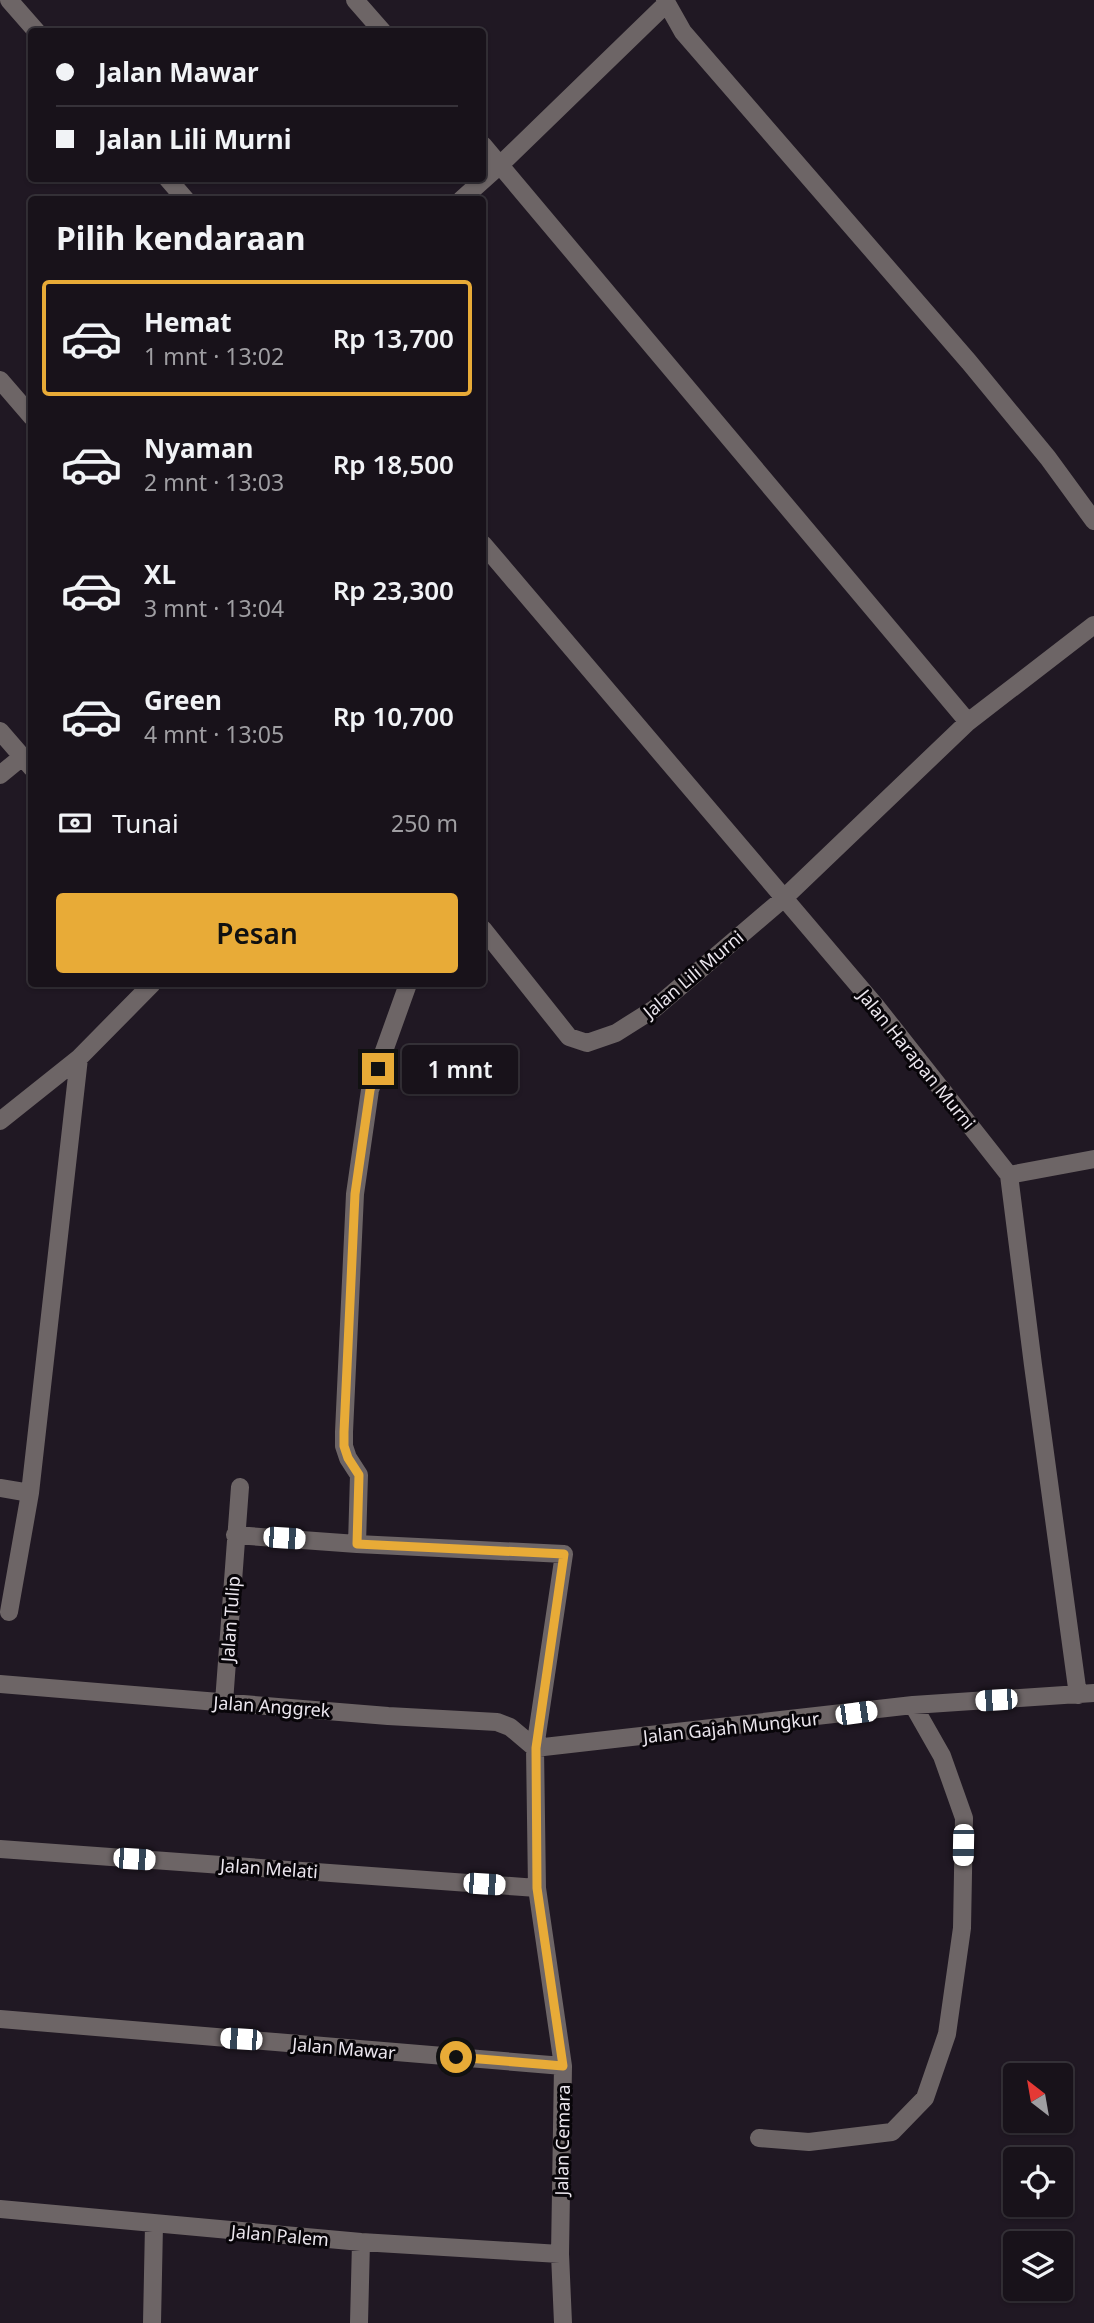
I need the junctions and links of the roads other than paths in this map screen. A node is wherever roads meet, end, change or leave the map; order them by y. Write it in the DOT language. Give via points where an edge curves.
graph roads {
  1 [pos="9,0"];
  2 [pos="355,0"];
  3 [pos="666,1"];
  4 [pos="34,28"];
  5 [pos="380,28"];
  6 [pos="486,149"];
  7 [pos="500,165"];
  8 [pos="486,178"];
  9 [pos="170,182"];
  10 [pos="481,182"];
  11 [pos="183,196"];
  12 [pos="465,196"];
  13 [pos="0,380"];
  14 [pos="28,412"];
  15 [pos="1094,521"];
  16 [pos="486,548"];
  17 [pos="1094,625"];
  18 [pos="968,722"];
  19 [pos="0,731"];
  20 [pos="27,762"];
  21 [pos="0,775"];
  22 [pos="783,899"];
  23 [pos="486,933"];
  24 [pos="149,987"];
  25 [pos="407,987"];
  26 [pos="79,1058"];
  27 [pos="0,1121"];
  28 [pos="1094,1159"];
  29 [pos="1009,1175"];
  30 [pos="240,1487"];
  31 [pos="0,1488"];
  32 [pos="30,1493"];
  33 [pos="235,1535"];
  34 [pos="357,1544"];
  35 [pos="9,1612"];
  36 [pos="0,1684"];
  37 [pos="1086,1694"];
  38 [pos="224,1702"];
  39 [pos="913,1705"];
  40 [pos="536,1748"];
  41 [pos="0,1849"];
  42 [pos="537,1888"];
  43 [pos="0,2019"];
  44 [pos="563,2066"];
  45 [pos="759,2138"];
  46 [pos="0,2209"];
  47 [pos="154,2225"];
  48 [pos="361,2242"];
  49 [pos="561,2253"];
  50 [pos="152,2323"];
  51 [pos="359,2323"];
  52 [pos="563,2323"];
  1 -- 4 [label="street"];
  2 -- 5 [label="street"];
  3 -- 7 [label="street"];
  3 -- 15 [label="street" via="683,32 969,362"];
  6 -- 7 [label="street"];
  7 -- 8 [label="street"];
  7 -- 18 [label="street"];
  9 -- 11 [label="street"];
  10 -- 12 [label="street"];
  13 -- 14 [label="street"];
  16 -- 22 [label="street, Jalan Harapan Murni"];
  17 -- 18 [label="street, Jalan Lili Murni"];
  18 -- 22 [label="street, Jalan Lili Murni"];
  19 -- 20 [label="street"];
  20 -- 21 [label="street"];
  22 -- 23 [label="street, Jalan Lili Murni" via="654,1009 616,1033 587,1044 569,1037"];
  22 -- 29 [label="street, Jalan Harapan Murni" via="875,1005"];
  24 -- 26 [label="street"];
  25 -- 34 [label="street" via="370,1090 355,1194 344,1446 359,1475"];
  26 -- 27 [label="street"];
  26 -- 32 [label="street"];
  28 -- 29 [label="street"];
  29 -- 37 [label="street" via="1033,1365"];
  30 -- 33 [label="street, Jalan Tulip"];
  31 -- 32 [label="street"];
  32 -- 35 [label="street"];
  33 -- 34 [label="street"];
  33 -- 38 [label="street, Jalan Tulip"];
  34 -- 40 [label="street, Jalan Cemara" via="564,1554"];
  36 -- 38 [label="street, Jalan Anggrek"];
  37 -- 39 [label="street, Jalan Gajah Mungkur"];
  38 -- 40 [label="street, Jalan Anggrek" via="497,1722"];
  39 -- 40 [label="street, Jalan Gajah Mungkur"];
  39 -- 45 [label="street" via="942,1756 964,1818 962,1928 955,1981 947,2034 925,2098 892,2132 809,2142"];
  40 -- 42 [label="street, Jalan Cemara"];
  41 -- 42 [label="street, Jalan Melati"];
  42 -- 44 [label="street, Jalan Cemara"];
  43 -- 44 [label="street, Jalan Mawar"];
  44 -- 49 [label="street, Jalan Cemara"];
  46 -- 47 [label="street, Jalan Palem"];
  47 -- 48 [label="street, Jalan Palem"];
  47 -- 50 [label="street"];
  48 -- 49 [label="street, Jalan Palem"];
  48 -- 51 [label="street"];
  49 -- 52 [label="street, Jalan Cemara"];
}
